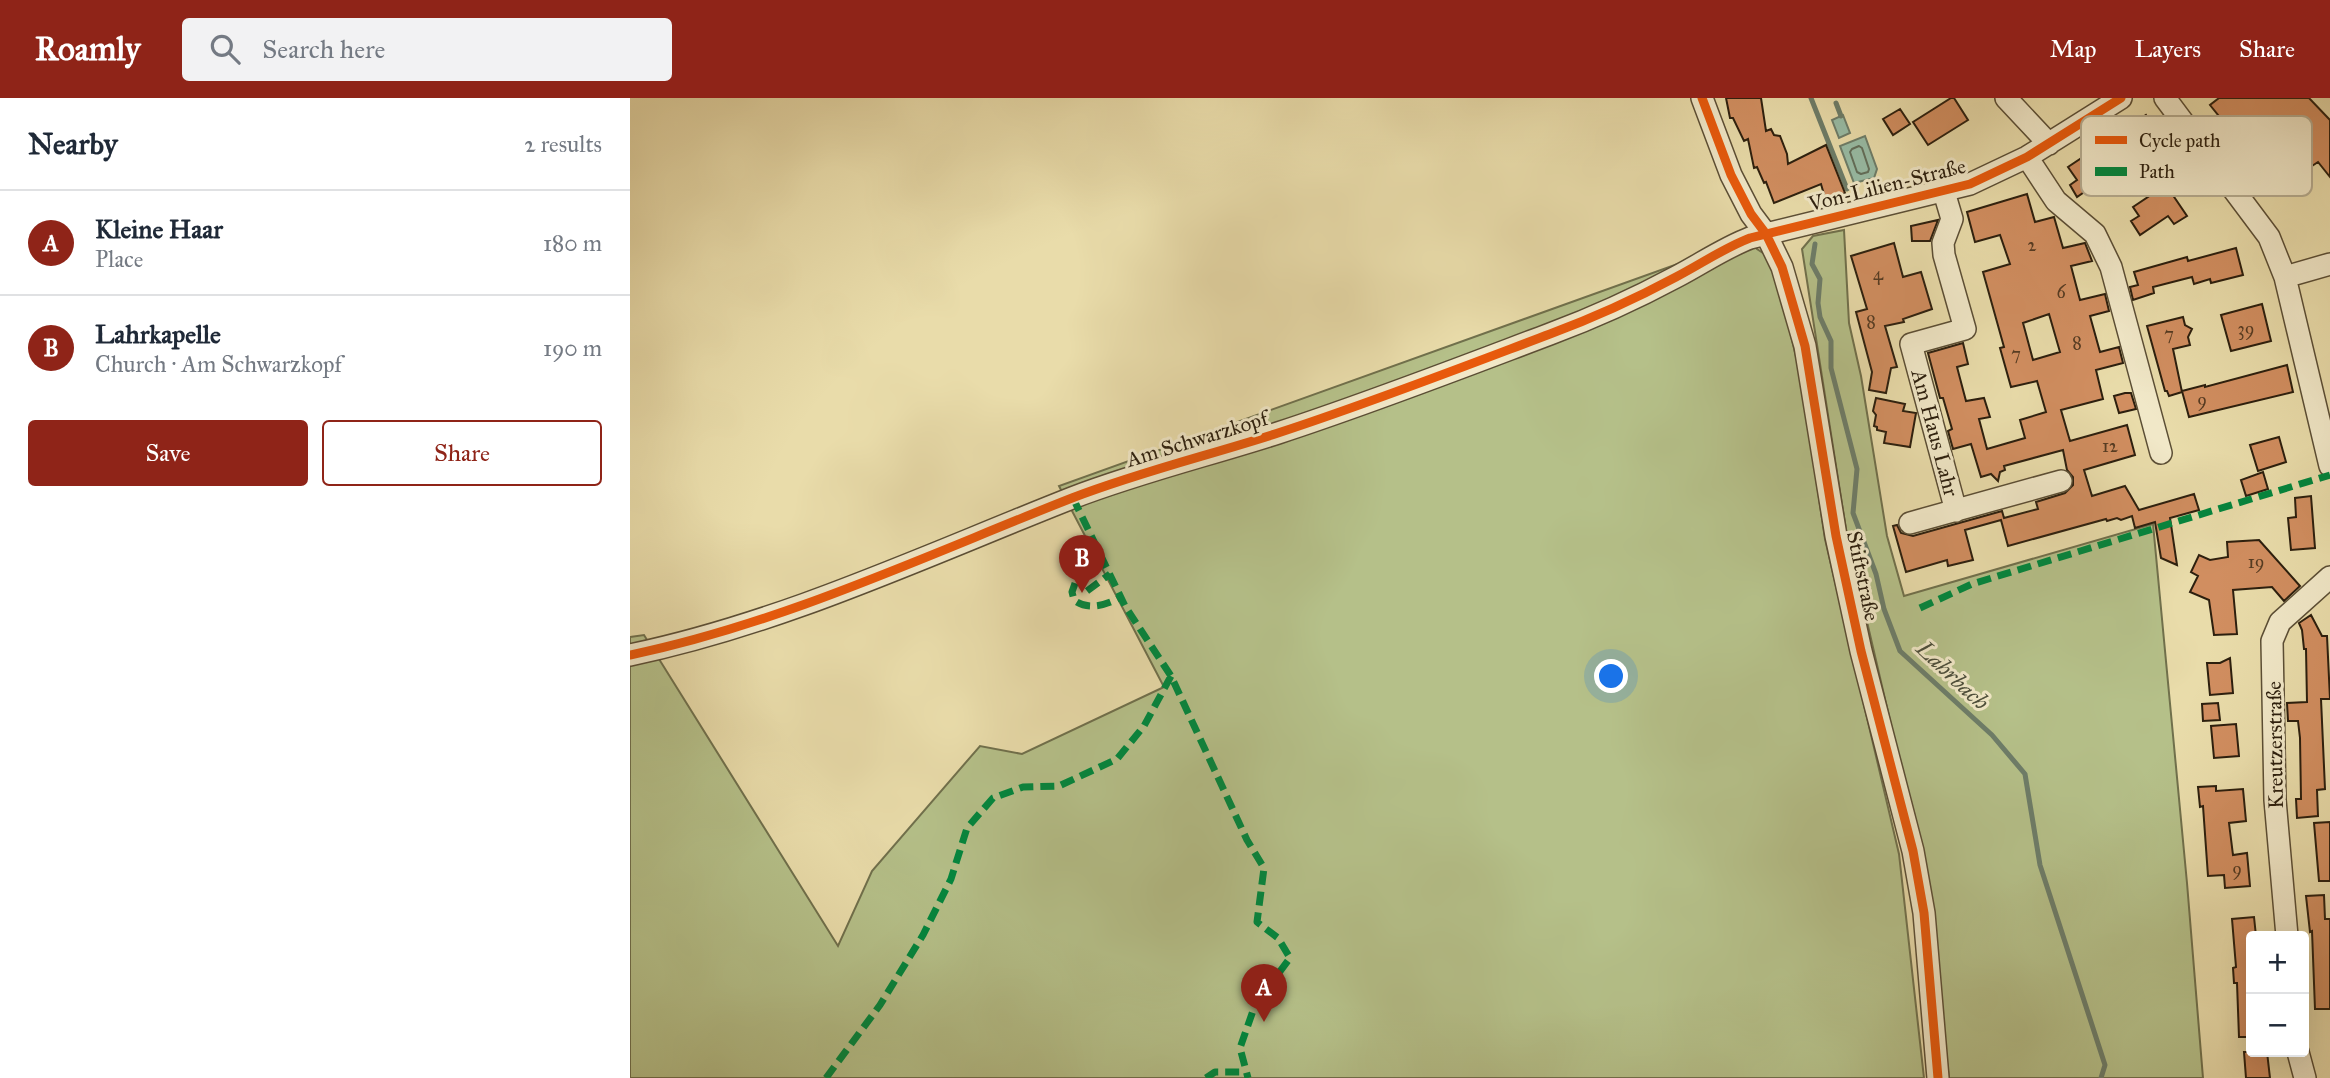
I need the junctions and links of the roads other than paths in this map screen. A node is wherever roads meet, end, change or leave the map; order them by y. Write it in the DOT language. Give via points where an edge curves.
graph roads {
  1 [pos="1702,98"];
  2 [pos="2006,98"];
  3 [pos="2121,98"];
  4 [pos="2165,98"];
  5 [pos="2093,116"];
  6 [pos="2178,116"];
  7 [pos="2081,124"];
  8 [pos="2049,144"];
  9 [pos="2027,157"];
  10 [pos="1944,192"];
  11 [pos="2238,196"];
  12 [pos="1766,234"];
  13 [pos="2330,264"];
  14 [pos="2285,277"];
  15 [pos="2161,453"];
  16 [pos="2330,466"];
  17 [pos="2062,481"];
  18 [pos="1956,510"];
  19 [pos="1910,523"];
  20 [pos="2330,577"];
  21 [pos="630,655"];
  22 [pos="2287,931"];
  23 [pos="2299,1057"];
  24 [pos="1938,1078"];
  25 [pos="2305,1078"];
  1 -- 12 [label="street, Stiftstraße" via="1731,175"];
  2 -- 8 [label="street"];
  3 -- 5 [label="street, Von-Lilien-Straße"];
  4 -- 6 [label="street"];
  7 -- 8 [label="street, Von-Lilien-Straße"];
  8 -- 9 [label="street, Von-Lilien-Straße"];
  9 -- 10 [label="street, Von-Lilien-Straße"];
  9 -- 15 [label="street" via="2056,201 2084,222 2103,246"];
  10 -- 12 [label="street, Von-Lilien-Straße"];
  10 -- 18 [label="street, Am Haus Lahr" via="1952,219 1943,243 1944,255 1965,329 1912,344"];
  11 -- 14 [label="street" via="2269,237"];
  12 -- 21 [label="street, Am Schwarzkopf" via="1730,246 1621,306 1551,334 1309,423 1073,498 774,615"];
  12 -- 24 [label="street, Stiftstraße" via="1782,267 1805,346 1836,536 1913,851 1924,913"];
  13 -- 14 [label="street"];
  14 -- 16 [label="street"];
  17 -- 18 [label="street, Am Haus Lahr"];
  18 -- 19 [label="street, Am Haus Lahr"];
  20 -- 22 [label="street, Kreutzerstraße" via="2280,622 2272,641 2275,800"];
  23 -- 25 [label="street"];
}
